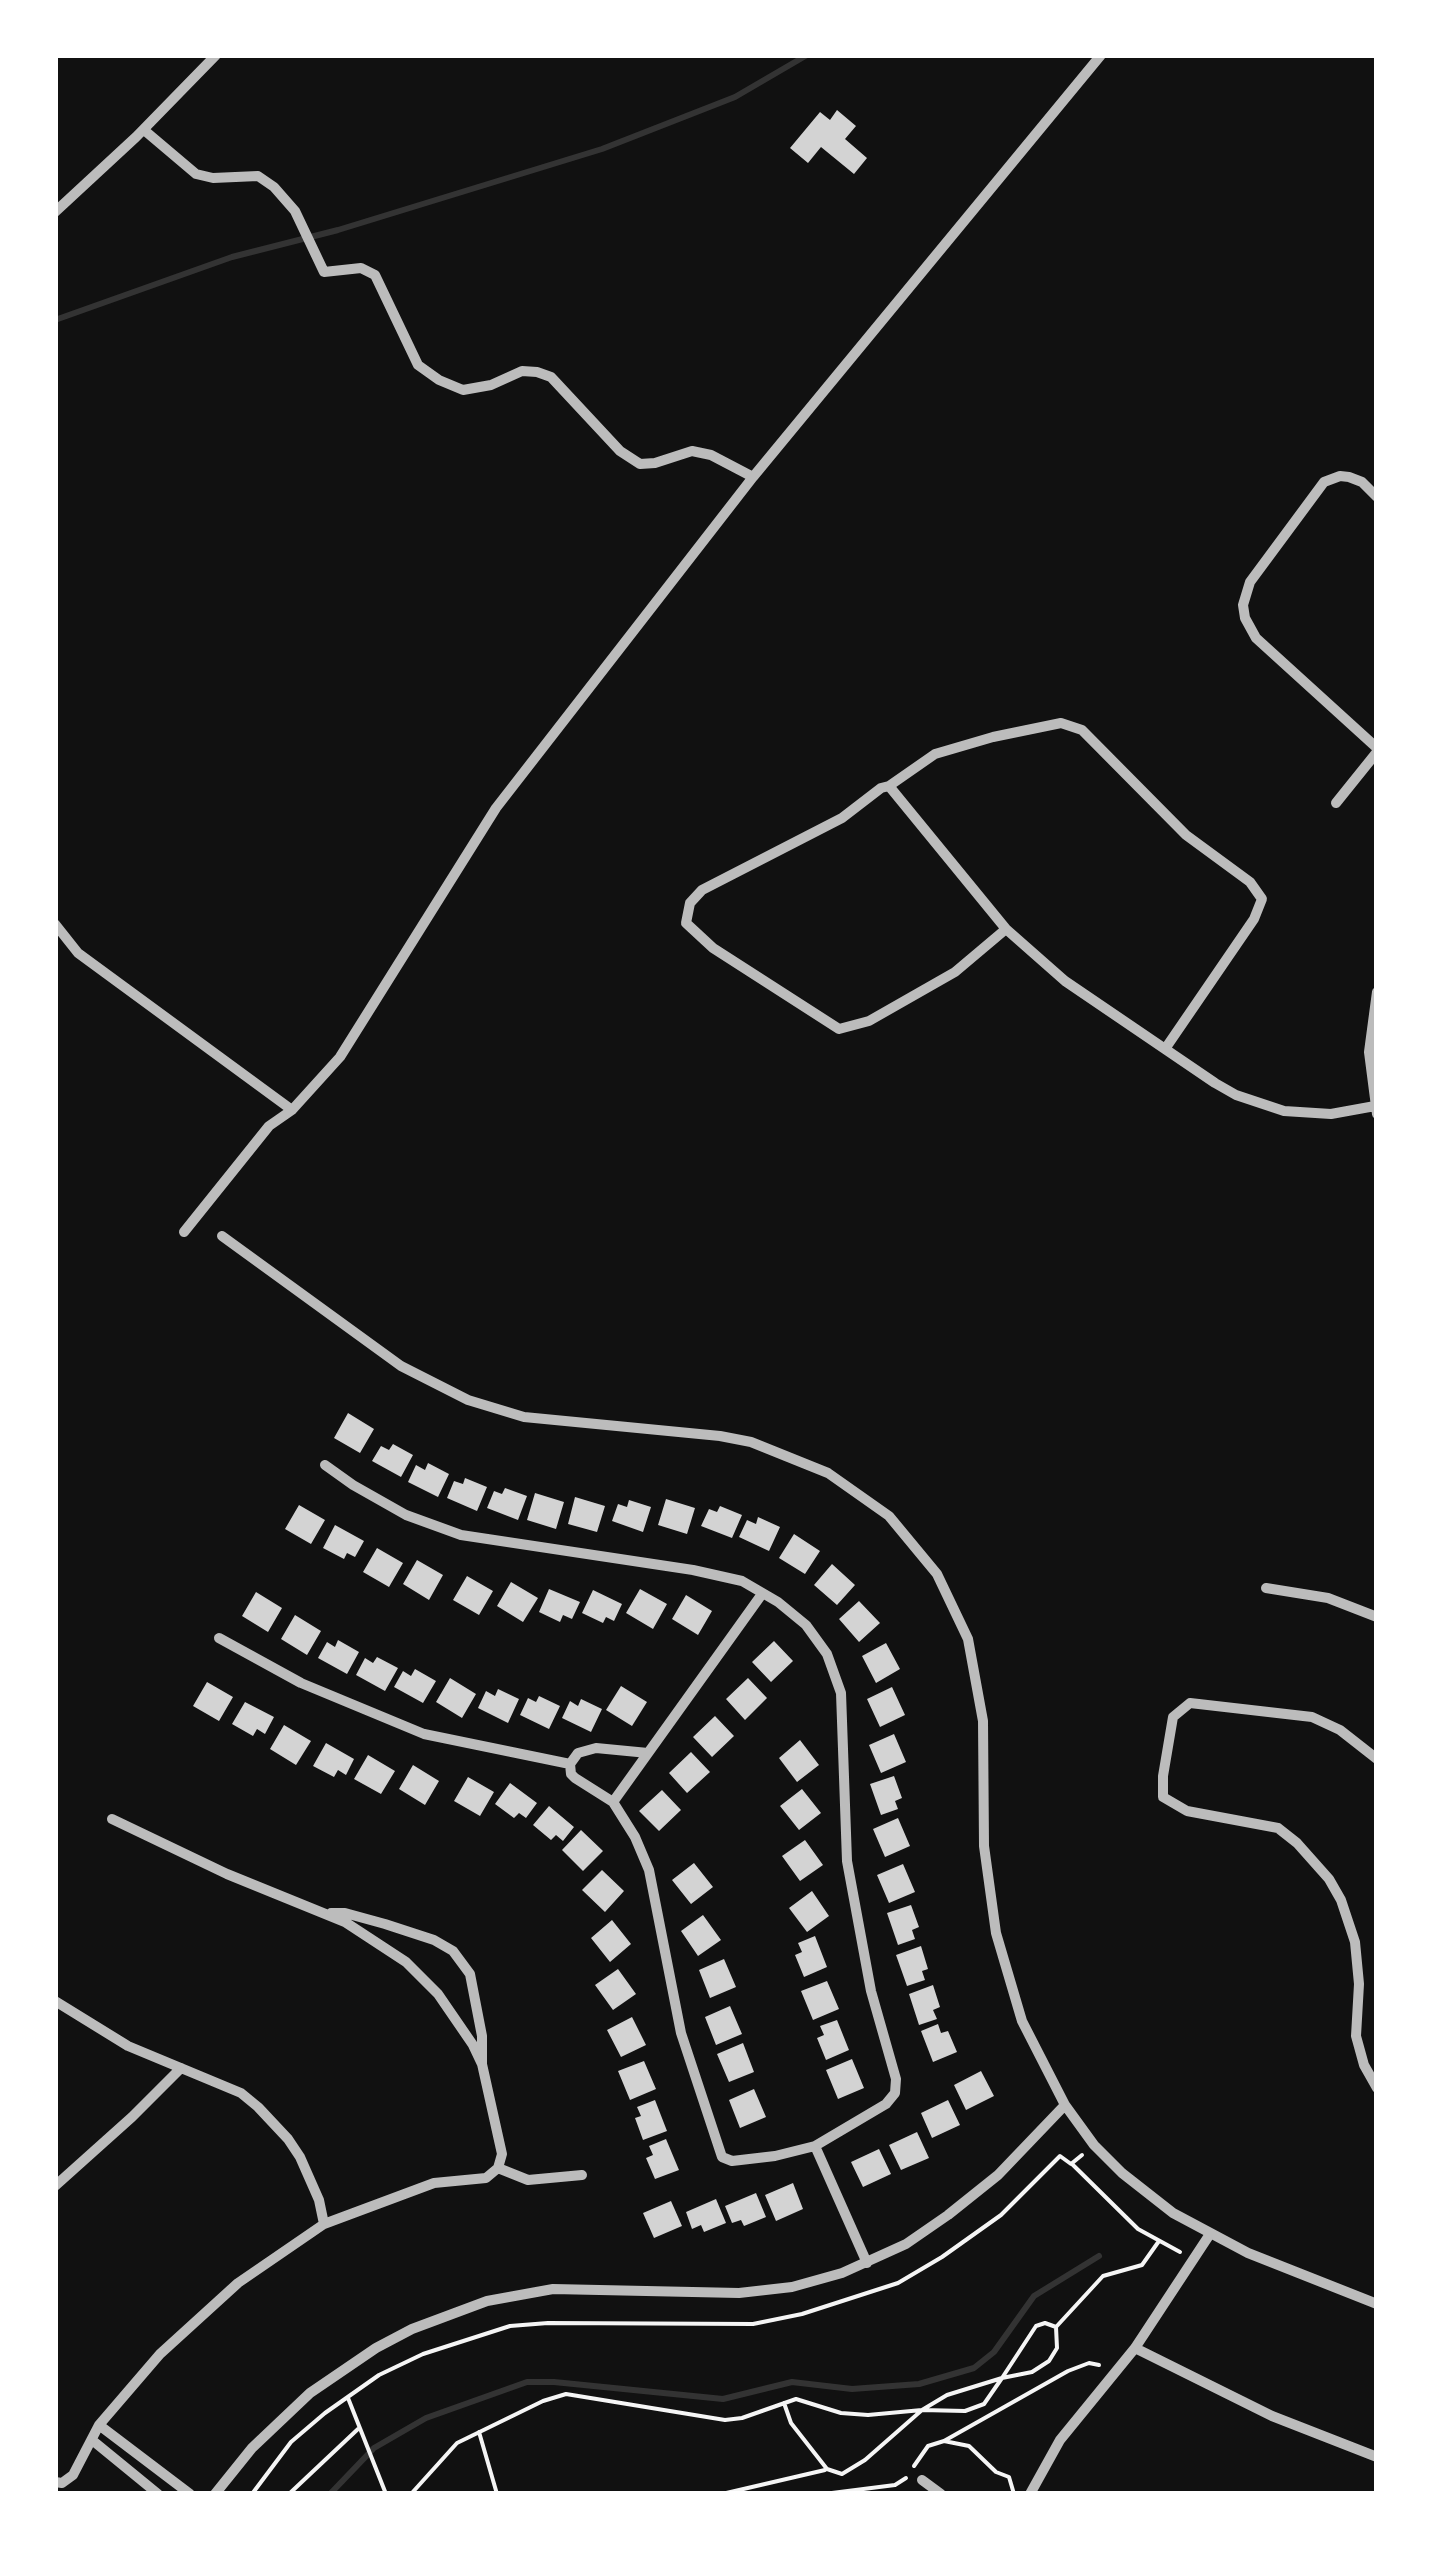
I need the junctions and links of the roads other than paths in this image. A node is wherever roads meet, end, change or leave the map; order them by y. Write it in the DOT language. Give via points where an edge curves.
graph roads {
  1 [pos="216,55"];
  2 [pos="1100,55"];
  3 [pos="144,130"];
  4 [pos="55,212"];
  5 [pos="752,477"];
  6 [pos="1377,497"];
  7 [pos="1377,750"];
  8 [pos="889,786"];
  9 [pos="1336,803"];
  10 [pos="55,924"];
  11 [pos="1006,929"];
  12 [pos="1377,992"];
  13 [pos="1165,1049"];
  14 [pos="292,1110"];
  15 [pos="1376,1110"];
  16 [pos="184,1232"];
  17 [pos="222,1236"];
  18 [pos="325,1465"];
  19 [pos="1266,1588"];
  20 [pos="762,1594"];
  21 [pos="1377,1616"];
  22 [pos="219,1638"];
  23 [pos="648,1753"];
  24 [pos="1377,1759"];
  25 [pos="570,1764"];
  26 [pos="613,1802"];
  27 [pos="112,1819"];
  28 [pos="322,1912"];
  29 [pos="55,2001"];
  30 [pos="482,2064"];
  31 [pos="181,2068"];
  32 [pos="1377,2088"];
  33 [pos="1065,2106"];
  34 [pos="814,2146"];
  35 [pos="498,2168"];
  36 [pos="582,2174"];
  37 [pos="55,2186"];
  38 [pos="324,2224"];
  39 [pos="1210,2234"];
  40 [pos="867,2263"];
  41 [pos="1377,2304"];
  42 [pos="1136,2348"];
  43 [pos="100,2425"];
  44 [pos="92,2440"];
  45 [pos="1377,2456"];
  46 [pos="922,2480"];
  47 [pos="55,2482"];
  48 [pos="158,2494"];
  49 [pos="190,2494"];
  50 [pos="216,2494"];
  51 [pos="941,2494"];
  52 [pos="1030,2494"];
  1 -- 3 [label="street"];
  2 -- 5 [label="street"];
  3 -- 4 [label="street"];
  3 -- 5 [label="street" via="196,174 258,176 274,186 295,212 324,272 361,268 374,274 418,364 439,380 463,390 537,372 551,377 640,464 692,451"];
  5 -- 14 [label="street" via="496,808 355,1034"];
  6 -- 7 [label="street" via="1349,476 1324,482 1250,582 1243,606 1256,638"];
  7 -- 9 [label="street"];
  8 -- 11 [label="street"];
  8 -- 11 [label="street" via="842,818 702,890 690,903 690,928 839,1028 869,1022 955,972"];
  8 -- 13 [label="street" via="935,754 1061,723 1082,730 1186,835 1250,882 1262,899 1254,919"];
  10 -- 14 [label="street" via="78,953"];
  11 -- 13 [label="street" via="1065,982"];
  12 -- 15 [label="street" via="1369,1052"];
  13 -- 15 [label="street" via="1259,1105 1308,1114"];
  14 -- 16 [label="street" via="269,1126"];
  17 -- 33 [label="street" via="402,1366 468,1400 524,1417 765,1446 849,1486 906,1534 950,1595 974,1662 984,1721 984,1846 996,1933 1022,2021"];
  18 -- 20 [label="street" via="406,1514 461,1536 693,1570 742,1581"];
  19 -- 21 [label="street" via="1328,1598"];
  20 -- 23 [label="street"];
  20 -- 34 [label="street" via="817,1639 841,1692 847,1861 896,2079 886,2104"];
  22 -- 25 [label="street" via="301,1683 424,1734"];
  23 -- 25 [label="street" via="596,1748 578,1752"];
  23 -- 26 [label="street"];
  24 -- 32 [label="street" via="1312,1717 1190,1703 1173,1717 1163,1796 1186,1811 1278,1828 1328,1879 1355,1942 1356,2036"];
  25 -- 26 [label="street" via="575,1778"];
  26 -- 34 [label="street" via="648,1870 681,2033 722,2158"];
  27 -- 28 [label="street"];
  28 -- 30 [label="street" via="387,1947 424,1979"];
  28 -- 30 [label="street" via="385,1924 454,1950 470,1974"];
  29 -- 31 [label="street" via="128,2046"];
  30 -- 35 [label="street" via="502,2154"];
  31 -- 37 [label="street"];
  31 -- 38 [label="street" via="241,2094 274,2122 310,2176"];
  33 -- 39 [label="street" via="1094,2145 1147,2195"];
  33 -- 40 [label="street" via="948,2215"];
  34 -- 40 [label="street"];
  35 -- 36 [label="street" via="528,2180"];
  35 -- 38 [label="street" via="486,2178 434,2182"];
  38 -- 43 [label="street" via="198,2317"];
  39 -- 41 [label="street"];
  39 -- 42 [label="street"];
  40 -- 50 [label="street" via="817,2281 740,2294 587,2287 468,2306 388,2342 332,2377 280,2420"];
  42 -- 45 [label="street" via="1272,2416"];
  42 -- 52 [label="street" via="1060,2440"];
  43 -- 44 [label="street"];
  43 -- 49 [label="street"];
  44 -- 47 [label="street" via="73,2476"];
  44 -- 48 [label="street"];
  46 -- 51 [label="street"];
}
